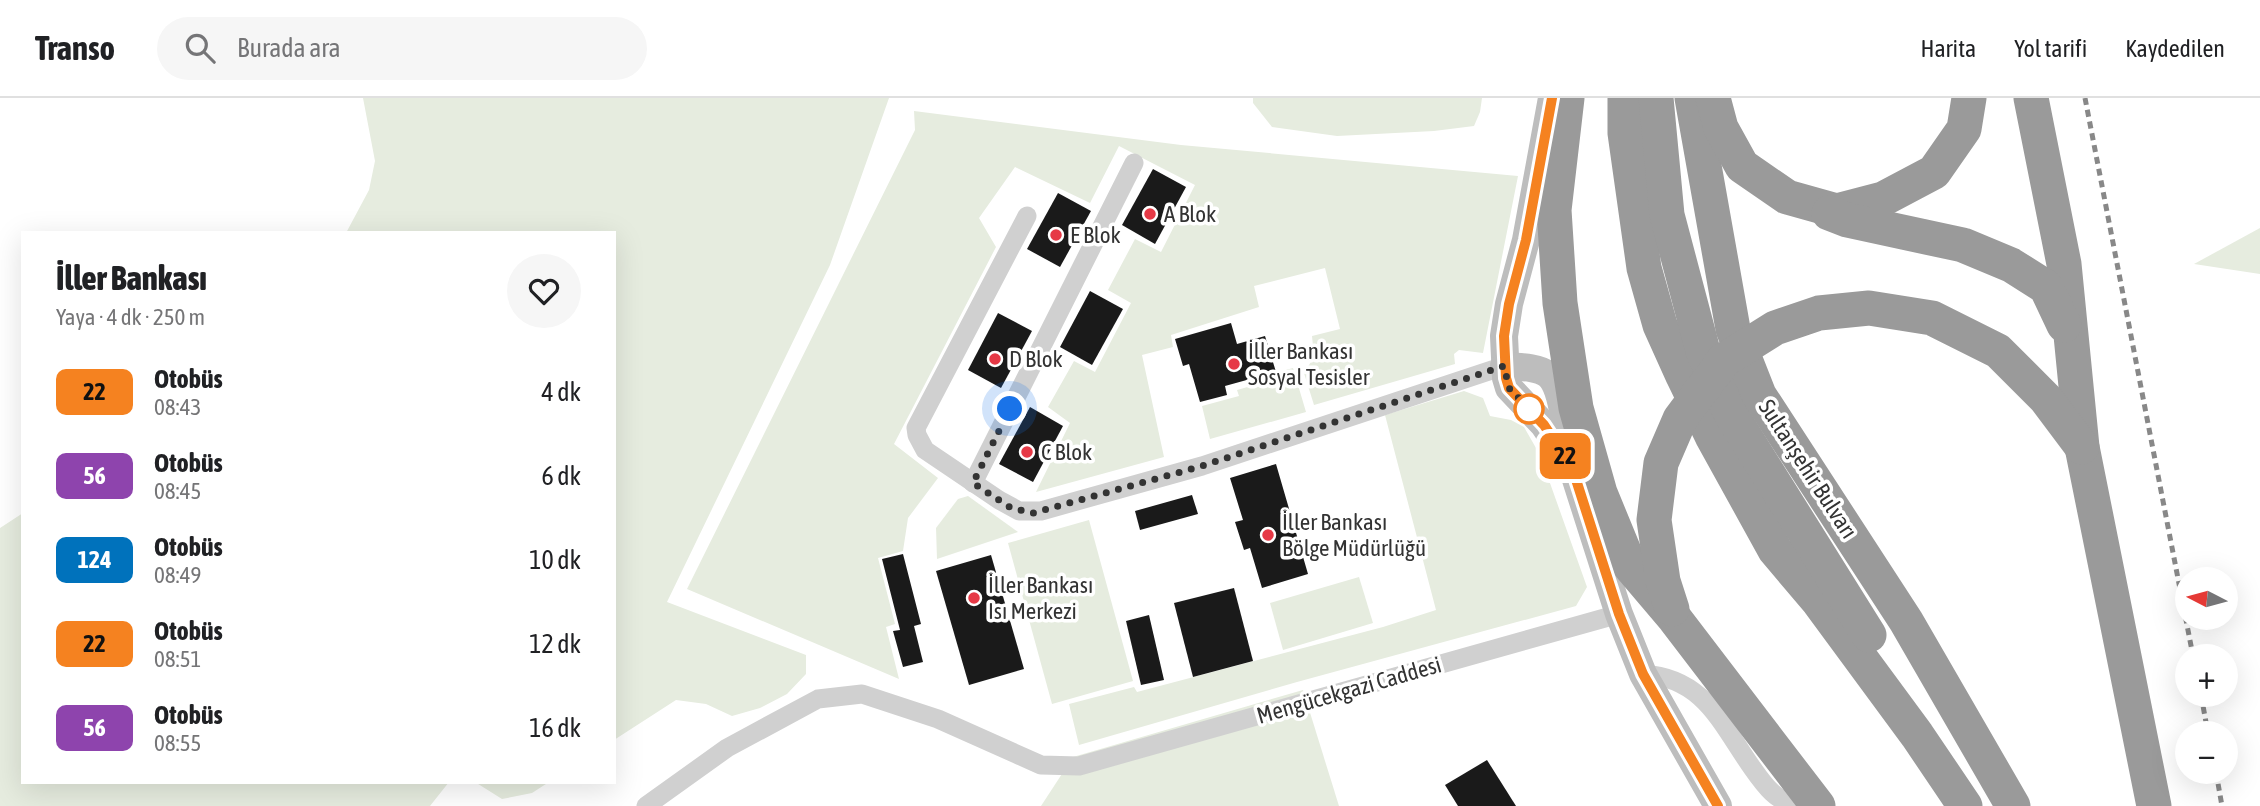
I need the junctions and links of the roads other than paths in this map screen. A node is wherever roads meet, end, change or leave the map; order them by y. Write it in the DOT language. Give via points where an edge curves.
graph roads {
  1 [pos="1552,98"];
  2 [pos="1567,98"];
  3 [pos="1625,98"];
  4 [pos="1656,98"];
  5 [pos="1692,98"];
  6 [pos="1713,98"];
  7 [pos="1969,98"];
  8 [pos="2031,98"];
  9 [pos="1134,163"];
  10 [pos="1800,201"];
  11 [pos="1027,216"];
  12 [pos="2071,341"];
  13 [pos="1693,364"];
  14 [pos="1504,366"];
  15 [pos="1722,426"];
  16 [pos="2082,447"];
  17 [pos="1572,467"];
  18 [pos="973,483"];
  19 [pos="1619,614"];
  20 [pos="1675,619"];
  21 [pos="1643,674"];
  22 [pos="646,806"];
  23 [pos="1718,806"];
  24 [pos="1797,806"];
  25 [pos="1818,806"];
  26 [pos="1965,806"];
  27 [pos="1973,806"];
  28 [pos="2013,806"];
  29 [pos="2154,806"];
  1 -- 14 [label="street" via="1526,240 1509,304"];
  2 -- 20 [label="highway" via="1554,210 1560,303 1576,408 1600,493 1630,566"];
  3 -- 13 [label="highway" via="1625,133 1644,268 1660,325"];
  4 -- 13 [label="highway, Sultanşehir Bulvarı" via="1667,215"];
  5 -- 28 [label="highway, Sultanşehir Bulvarı" via="1733,329 1759,395 1906,621"];
  6 -- 10 [label="highway" via="1721,128 1742,166"];
  7 -- 10 [label="highway" via="1964,130 1934,172 1883,199 1837,211"];
  8 -- 12 [label="highway" via="2064,264"];
  9 -- 18 [label="street"];
  10 -- 12 [label="highway" via="1847,220 1963,245 2011,265 2046,287"];
  11 -- 18 [label="street" via="916,428 925,450"];
  12 -- 16 [label="highway"];
  13 -- 15 [label="highway, Sultanşehir Bulvarı"];
  14 -- 17 [label="street" via="1509,388 1544,425"];
  14 -- 17 [label="street" via="1537,369 1557,385"];
  14 -- 18 [label="street" via="1202,466 1033,513 1011,508"];
  15 -- 26 [label="highway" via="1775,550 1819,602"];
  15 -- 27 [label="highway, Sultanşehir Bulvarı" via="1957,775"];
  16 -- 20 [label="highway" via="2046,399 1998,351 1932,318 1869,308 1819,313 1774,328 1724,360 1680,419 1661,463 1654,520 1663,581"];
  16 -- 29 [label="highway"];
  17 -- 19 [label="street"];
  19 -- 21 [label="street"];
  19 -- 22 [label="street, Mengücekgazi Caddesi" via="1079,766 1041,765 938,719 862,694 818,699 727,748"];
  20 -- 25 [label="highway"];
  21 -- 23 [label="street"];
  21 -- 24 [label="street" via="1671,678 1695,692 1764,785"];
}
